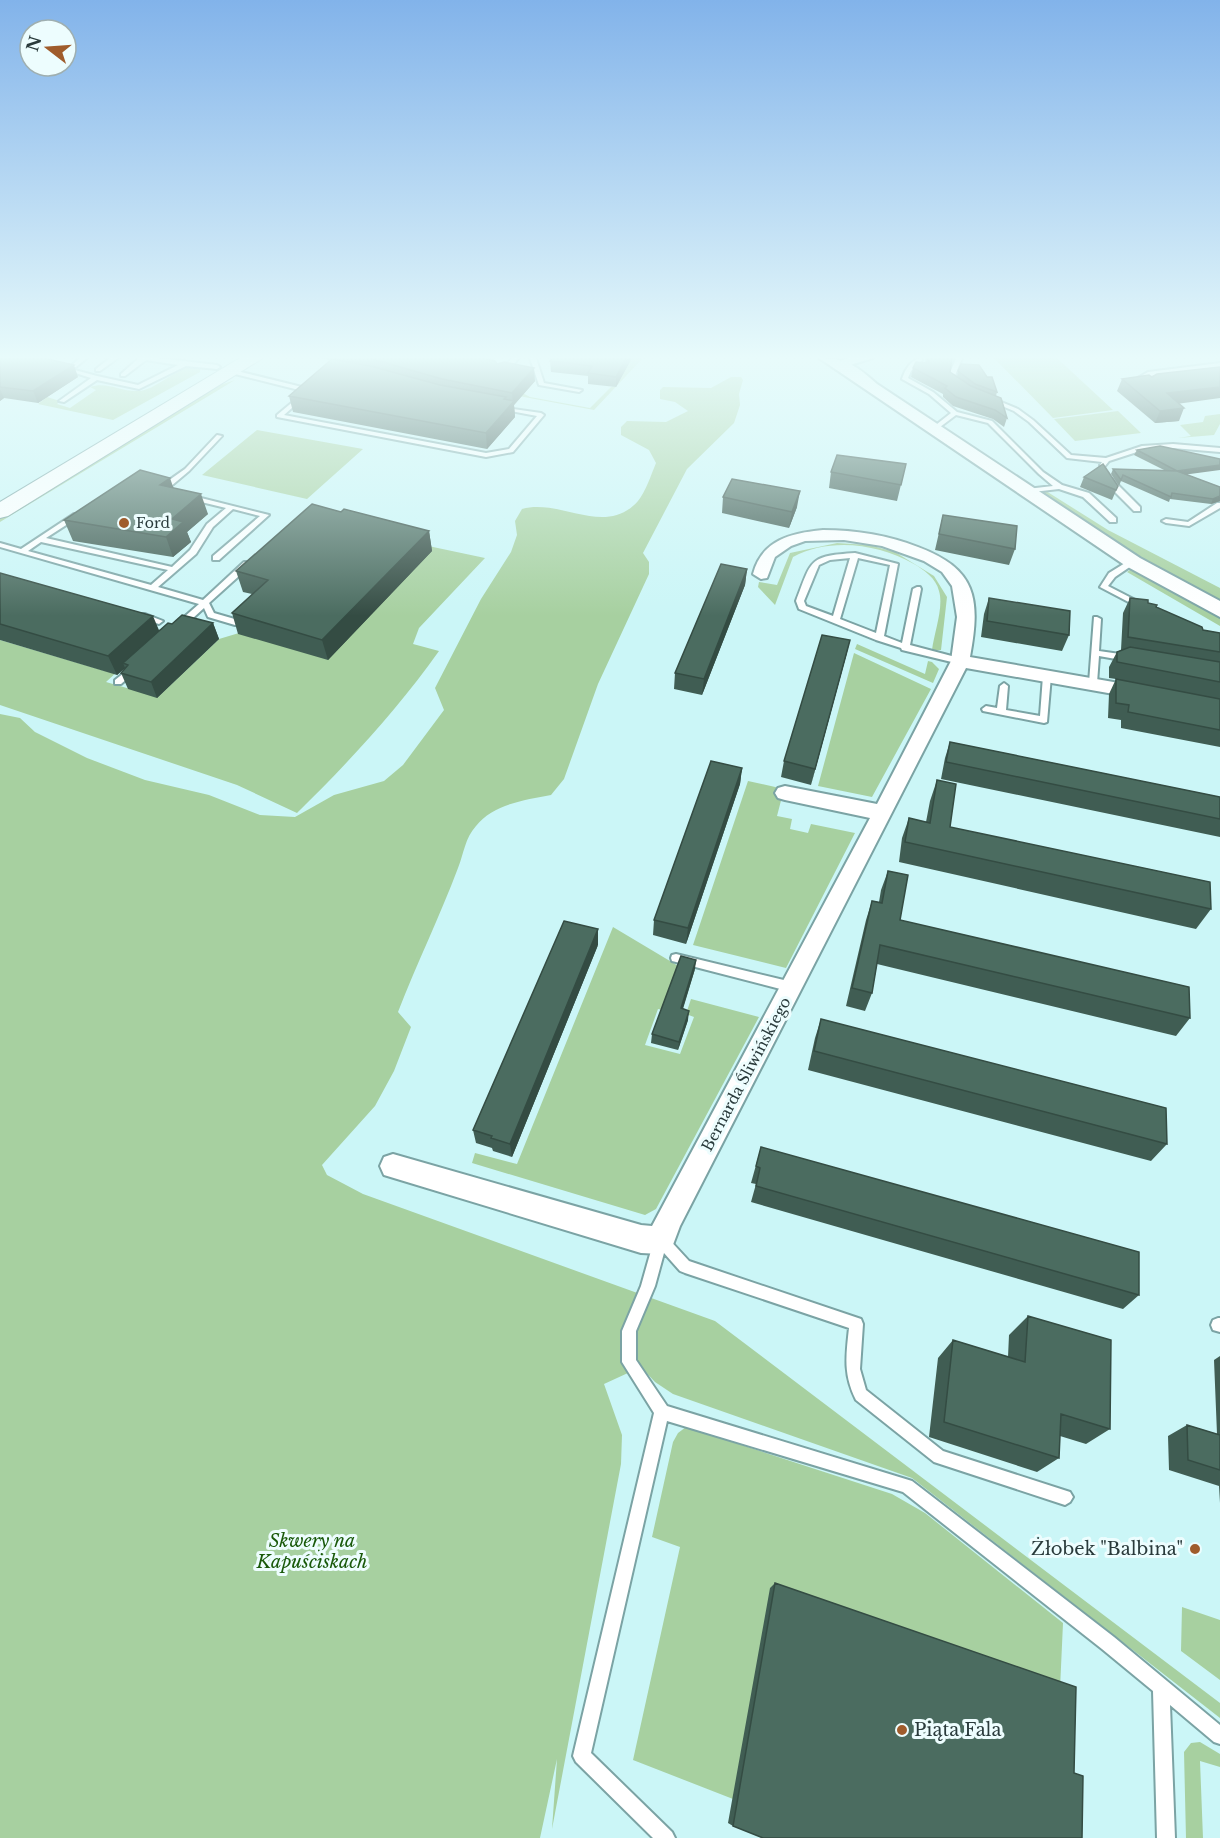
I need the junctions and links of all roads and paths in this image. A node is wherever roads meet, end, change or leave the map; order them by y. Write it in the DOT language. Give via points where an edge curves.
graph roads {
  1 [pos="90,444"];
  2 [pos="104,444"];
  3 [pos="212,444"];
  4 [pos="426,444"];
  5 [pos="517,444"];
  6 [pos="956,444"];
  7 [pos="1012,444"];
  8 [pos="1054,444"];
  9 [pos="1220,450"];
  10 [pos="1106,460"];
  11 [pos="150,487"];
  12 [pos="1059,487"];
  13 [pos="161,490"];
  14 [pos="1027,491"];
  15 [pos="171,492"];
  16 [pos="0,495"];
  17 [pos="181,495"];
  18 [pos="1220,505"];
  19 [pos="231,507"];
  20 [pos="1137,509"];
  21 [pos="0,510"];
  22 [pos="79,513"];
  23 [pos="1113,520"];
  24 [pos="1166,521"];
  25 [pos="40,539"];
  26 [pos="0,545"];
  27 [pos="21,552"];
  28 [pos="855,555"];
  29 [pos="254,557"];
  30 [pos="216,558"];
  31 [pos="1133,561"];
  32 [pos="172,569"];
  33 [pos="761,574"];
  34 [pos="152,588"];
  35 [pos="917,589"];
  36 [pos="204,603"];
  37 [pos="1220,609"];
  38 [pos="1152,612"];
  39 [pos="137,615"];
  40 [pos="1097,619"];
  41 [pos="836,620"];
  42 [pos="159,621"];
  43 [pos="235,622"];
  44 [pos="170,634"];
  45 [pos="879,638"];
  46 [pos="905,648"];
  47 [pos="1095,653"];
  48 [pos="144,658"];
  49 [pos="1140,660"];
  50 [pos="960,661"];
  51 [pos="1047,676"];
  52 [pos="118,682"];
  53 [pos="1093,683"];
  54 [pos="1004,686"];
  55 [pos="1165,697"];
  56 [pos="986,709"];
  57 [pos="1001,712"];
  58 [pos="785,793"];
  59 [pos="883,813"];
  60 [pos="676,958"];
  61 [pos="792,987"];
  62 [pos="393,1166"];
  63 [pos="661,1240"];
  64 [pos="662,1412"];
  65 [pos="1065,1497"];
  66 [pos="1161,1686"];
  67 [pos="1220,1736"];
  68 [pos="666,1838"];
  69 [pos="1166,1838"];
  1 -- 16 [label="main road"];
  2 -- 21 [label="main road"];
  3 -- 13 [label="lane"];
  4 -- 5 [label="lane" via="486,455 511,451"];
  6 -- 14 [label="street"];
  7 -- 12 [label="lane"];
  8 -- 10 [label="lane" via="1069,456"];
  9 -- 10 [label="lane" via="1142,448"];
  10 -- 20 [label="lane" via="1101,468 1106,478"];
  11 -- 13 [label="lane"];
  12 -- 14 [label="lane"];
  12 -- 23 [label="lane" via="1086,495"];
  13 -- 15 [label="lane"];
  14 -- 31 [label="street"];
  17 -- 19 [label="lane"];
  18 -- 24 [label="lane" via="1189,524"];
  19 -- 30 [label="lane" via="265,515"];
  19 -- 32 [label="lane" via="210,526 193,552"];
  22 -- 25 [label="lane"];
  25 -- 27 [label="lane"];
  25 -- 32 [label="lane"];
  26 -- 27 [label="lane"];
  27 -- 34 [label="lane"];
  28 -- 41 [label="lane"];
  28 -- 41 [label="lane" via="815,562 801,601 802,606"];
  28 -- 45 [label="lane" via="894,564"];
  29 -- 36 [label="lane"];
  31 -- 37 [label="street"];
  31 -- 38 [label="lane" via="1112,575 1104,587"];
  32 -- 34 [label="lane"];
  33 -- 50 [label="street, Bernarda Śliwińskiego" via="767,555 778,547 815,536 864,536 938,561 955,574 964,598"];
  34 -- 36 [label="lane"];
  35 -- 46 [label="lane"];
  36 -- 43 [label="lane" via="211,615"];
  36 -- 44 [label="lane"];
  39 -- 42 [label="lane"];
  40 -- 47 [label="lane"];
  41 -- 45 [label="lane"];
  45 -- 46 [label="lane"];
  46 -- 50 [label="lane"];
  47 -- 49 [label="lane"];
  47 -- 53 [label="lane"];
  48 -- 52 [label="lane"];
  50 -- 51 [label="street"];
  50 -- 59 [label="street, Bernarda Śliwińskiego"];
  51 -- 53 [label="street"];
  51 -- 57 [label="lane" via="1044,720"];
  53 -- 55 [label="street"];
  54 -- 57 [label="lane"];
  56 -- 57 [label="lane"];
  58 -- 59 [label="street"];
  59 -- 61 [label="street, Bernarda Śliwińskiego"];
  60 -- 61 [label="lane"];
  61 -- 63 [label="street, Bernarda Śliwińskiego"];
  62 -- 63 [label="street" via="641,1239"];
  63 -- 64 [label="lane" via="629,1331 629,1362"];
  63 -- 65 [label="lane" via="685,1266 856,1324 853,1383 861,1395 939,1457"];
  64 -- 66 [label="lane" via="908,1486"];
  64 -- 68 [label="lane" via="582,1756"];
  66 -- 67 [label="lane"];
  66 -- 69 [label="lane"];
}
